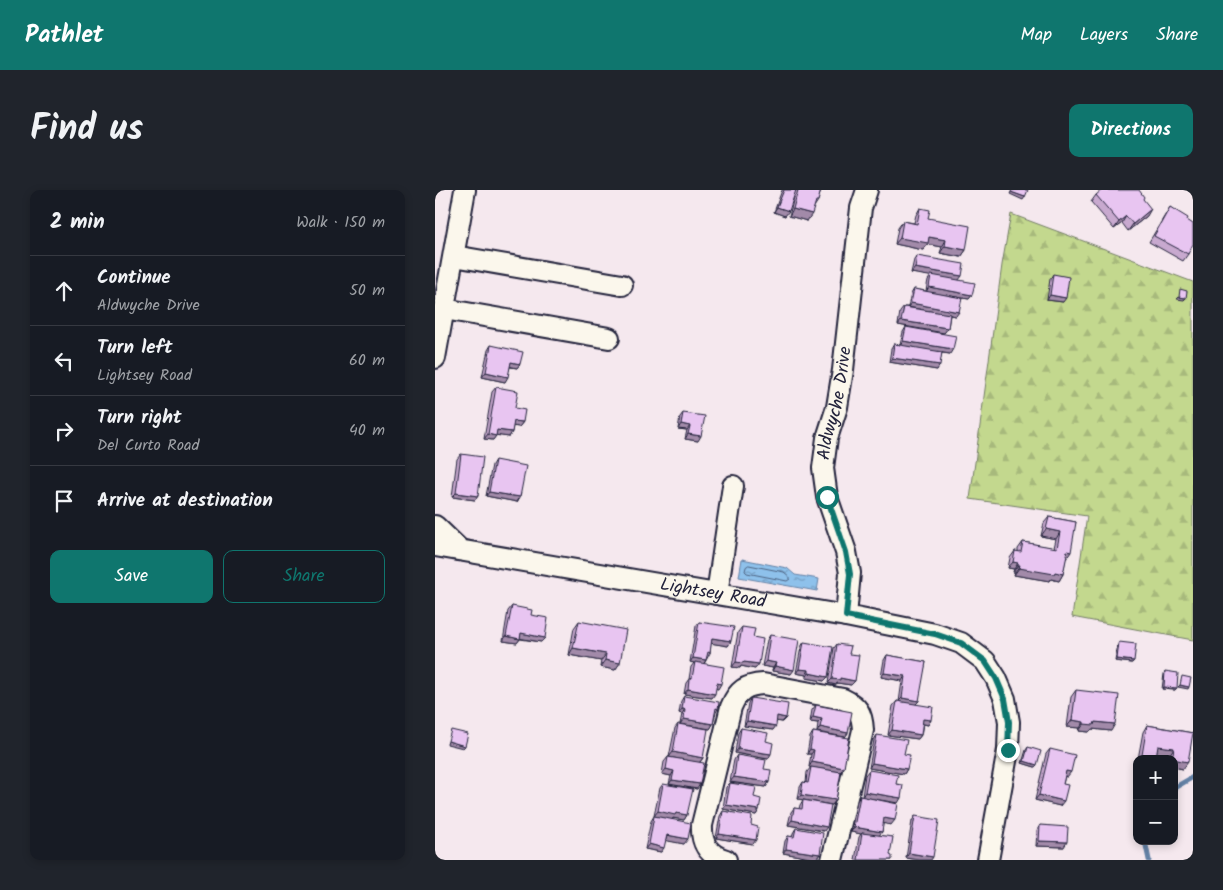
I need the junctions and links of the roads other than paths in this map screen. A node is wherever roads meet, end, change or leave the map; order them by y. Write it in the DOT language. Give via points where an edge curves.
graph roads {
  1 [pos="465,190"];
  2 [pos="867,190"];
  3 [pos="453,256"];
  4 [pos="622,285"];
  5 [pos="440,313"];
  6 [pos="609,338"];
  7 [pos="435,358"];
  8 [pos="733,486"];
  9 [pos="435,526"];
  10 [pos="435,546"];
  11 [pos="459,550"];
  12 [pos="717,594"];
  13 [pos="846,616"];
  14 [pos="727,860"];
  15 [pos="831,860"];
  16 [pos="988,860"];
  1 -- 3 [label="street"];
  2 -- 13 [label="street, Aldwyche Drive" via="861,208 843,370 823,468 827,497 848,559 850,574"];
  3 -- 4 [label="street"];
  3 -- 5 [label="street"];
  5 -- 6 [label="street"];
  5 -- 7 [label="street"];
  8 -- 12 [label="street"];
  9 -- 11 [label="street"];
  10 -- 11 [label="street, Lightsey Road"];
  11 -- 12 [label="street, Lightsey Road"];
  12 -- 13 [label="street, Lightsey Road"];
  13 -- 16 [label="street, Lightsey Road" via="935,634 961,643 985,661 996,678 1005,699 1009,722 1008,750"];
  14 -- 15 [label="street" via="707,848 702,825 731,706 744,688 763,684 843,699 858,710 863,720"];
}
